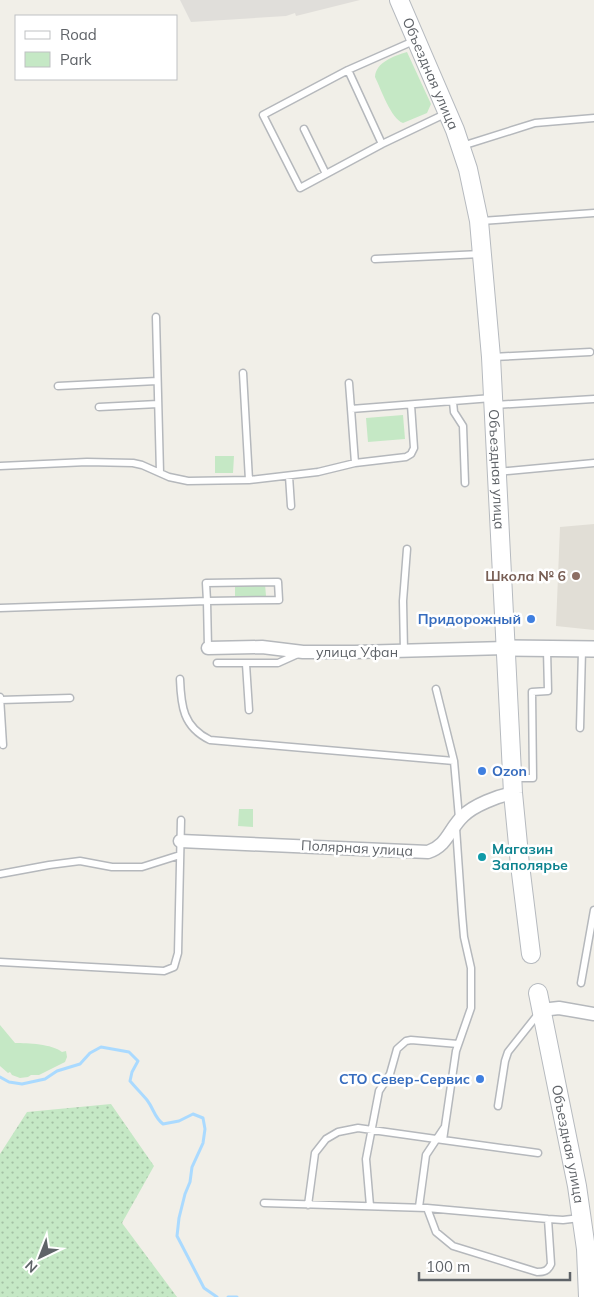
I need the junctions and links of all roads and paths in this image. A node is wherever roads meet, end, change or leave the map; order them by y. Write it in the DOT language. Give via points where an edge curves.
graph roads {
  1 [pos="399,0"];
  2 [pos="417,39"];
  3 [pos="348,70"];
  4 [pos="449,112"];
  5 [pos="594,118"];
  6 [pos="304,129"];
  7 [pos="382,144"];
  8 [pos="461,146"];
  9 [pos="326,174"];
  10 [pos="594,213"];
  11 [pos="479,222"];
  12 [pos="483,254"];
  13 [pos="375,259"];
  14 [pos="156,317"];
  15 [pos="590,352"];
  16 [pos="492,357"];
  17 [pos="243,372"];
  18 [pos="158,381"];
  19 [pos="349,383"];
  20 [pos="58,386"];
  21 [pos="594,399"];
  22 [pos="453,402"];
  23 [pos="493,402"];
  24 [pos="158,404"];
  25 [pos="411,404"];
  26 [pos="99,407"];
  27 [pos="352,410"];
  28 [pos="355,463"];
  29 [pos="594,463"];
  30 [pos="0,466"];
  31 [pos="496,472"];
  32 [pos="160,474"];
  33 [pos="289,476"];
  34 [pos="249,480"];
  35 [pos="465,483"];
  36 [pos="291,506"];
  37 [pos="407,549"];
  38 [pos="207,602"];
  39 [pos="0,608"];
  40 [pos="208,648"];
  41 [pos="506,648"];
  42 [pos="588,649"];
  43 [pos="546,650"];
  44 [pos="303,652"];
  45 [pos="404,652"];
  46 [pos="217,663"];
  47 [pos="246,664"];
  48 [pos="180,679"];
  49 [pos="436,689"];
  50 [pos="0,698"];
  51 [pos="70,698"];
  52 [pos="249,710"];
  53 [pos="580,728"];
  54 [pos="3,745"];
  55 [pos="454,761"];
  56 [pos="513,785"];
  57 [pos="181,820"];
  58 [pos="457,822"];
  59 [pos="180,841"];
  60 [pos="180,855"];
  61 [pos="0,874"];
  62 [pos="594,910"];
  63 [pos="531,954"];
  64 [pos="0,962"];
  65 [pos="581,983"];
  66 [pos="538,993"];
  67 [pos="541,1010"];
  68 [pos="594,1014"];
  69 [pos="458,1044"];
  70 [pos="498,1106"];
  71 [pos="372,1130"];
  72 [pos="439,1140"];
  73 [pos="538,1154"];
  74 [pos="264,1203"];
  75 [pos="308,1205"];
  76 [pos="370,1206"];
  77 [pos="419,1207"];
  78 [pos="427,1208"];
  79 [pos="582,1218"];
  80 [pos="548,1219"];
  81 [pos="590,1259"];
  82 [pos="588,1297"];
  1 -- 2 [label="main road, Объездная улица"];
  2 -- 3 [label="lane"];
  2 -- 4 [label="main road, Объездная улица"];
  3 -- 7 [label="lane"];
  3 -- 9 [label="lane" via="263,115 300,188"];
  4 -- 7 [label="lane"];
  4 -- 8 [label="main road, Объездная улица"];
  5 -- 8 [label="lane" via="535,123"];
  6 -- 9 [label="lane"];
  7 -- 9 [label="lane"];
  8 -- 11 [label="main road, Объездная улица"];
  10 -- 11 [label="lane"];
  11 -- 12 [label="main road, Объездная улица"];
  12 -- 13 [label="lane"];
  12 -- 16 [label="main road, Объездная улица"];
  14 -- 18 [label="lane"];
  15 -- 16 [label="lane"];
  16 -- 23 [label="main road, Объездная улица"];
  17 -- 34 [label="lane"];
  18 -- 20 [label="lane"];
  18 -- 24 [label="lane"];
  19 -- 27 [label="lane"];
  21 -- 23 [label="lane"];
  22 -- 23 [label="lane"];
  22 -- 25 [label="lane"];
  22 -- 35 [label="lane" via="454,412 463,426"];
  23 -- 31 [label="main road, Объездная улица"];
  24 -- 26 [label="lane"];
  24 -- 32 [label="lane"];
  25 -- 27 [label="lane"];
  25 -- 28 [label="lane" via="414,448 411,454 406,458"];
  27 -- 28 [label="lane"];
  28 -- 33 [label="lane"];
  29 -- 31 [label="lane"];
  30 -- 32 [label="lane" via="133,463"];
  31 -- 41 [label="main road, Объездная улица"];
  32 -- 34 [label="lane" via="188,481"];
  33 -- 34 [label="lane"];
  33 -- 36 [label="lane"];
  37 -- 45 [label="lane"];
  38 -- 38 [label="lane" via="278,600 278,582 206,583"];
  38 -- 39 [label="lane"];
  38 -- 40 [label="lane"];
  40 -- 44 [label="street, улица Уфан" via="262,647"];
  41 -- 43 [label="street"];
  41 -- 45 [label="street, улица Уфан"];
  41 -- 56 [label="main road, Объездная улица"];
  42 -- 43 [label="street"];
  42 -- 53 [label="lane"];
  43 -- 56 [label="lane" via="548,691 532,692 533,778"];
  44 -- 45 [label="street, улица Уфан"];
  44 -- 47 [label="lane" via="278,663"];
  46 -- 47 [label="lane"];
  47 -- 52 [label="lane"];
  48 -- 55 [label="lane" via="181,706 201,736 210,740"];
  49 -- 55 [label="lane"];
  50 -- 51 [label="lane"];
  50 -- 54 [label="lane"];
  55 -- 58 [label="lane"];
  56 -- 58 [label="street, Полярная улица"];
  56 -- 63 [label="main road, Объездная улица"];
  57 -- 59 [label="lane"];
  58 -- 59 [label="street, Полярная улица" via="442,844 428,852"];
  58 -- 69 [label="lane" via="464,936 471,968 471,1008"];
  59 -- 60 [label="lane"];
  60 -- 61 [label="lane" via="142,867 112,867 80,861"];
  60 -- 64 [label="lane" via="178,953 174,967 169,970"];
  62 -- 65 [label="lane"];
  66 -- 67 [label="main road, Объездная улица"];
  67 -- 68 [label="street" via="559,1008"];
  67 -- 70 [label="lane" via="508,1052"];
  67 -- 79 [label="main road, Объездная улица"];
  69 -- 71 [label="lane" via="411,1040 397,1049 390,1074 378,1091"];
  69 -- 72 [label="lane" via="445,1127"];
  71 -- 72 [label="lane"];
  71 -- 75 [label="lane" via="348,1129 320,1145 314,1161"];
  71 -- 76 [label="lane" via="366,1159"];
  72 -- 73 [label="lane"];
  72 -- 77 [label="lane" via="430,1148 424,1162"];
  74 -- 75 [label="lane"];
  75 -- 76 [label="lane"];
  76 -- 77 [label="lane"];
  77 -- 78 [label="lane"];
  78 -- 80 [label="lane"];
  78 -- 80 [label="lane" via="436,1232 453,1246 537,1272 543,1272 550,1264"];
  79 -- 80 [label="lane"];
  79 -- 81 [label="main road, Объездная улица"];
  81 -- 82 [label="main road, Объездная улица"];
}
